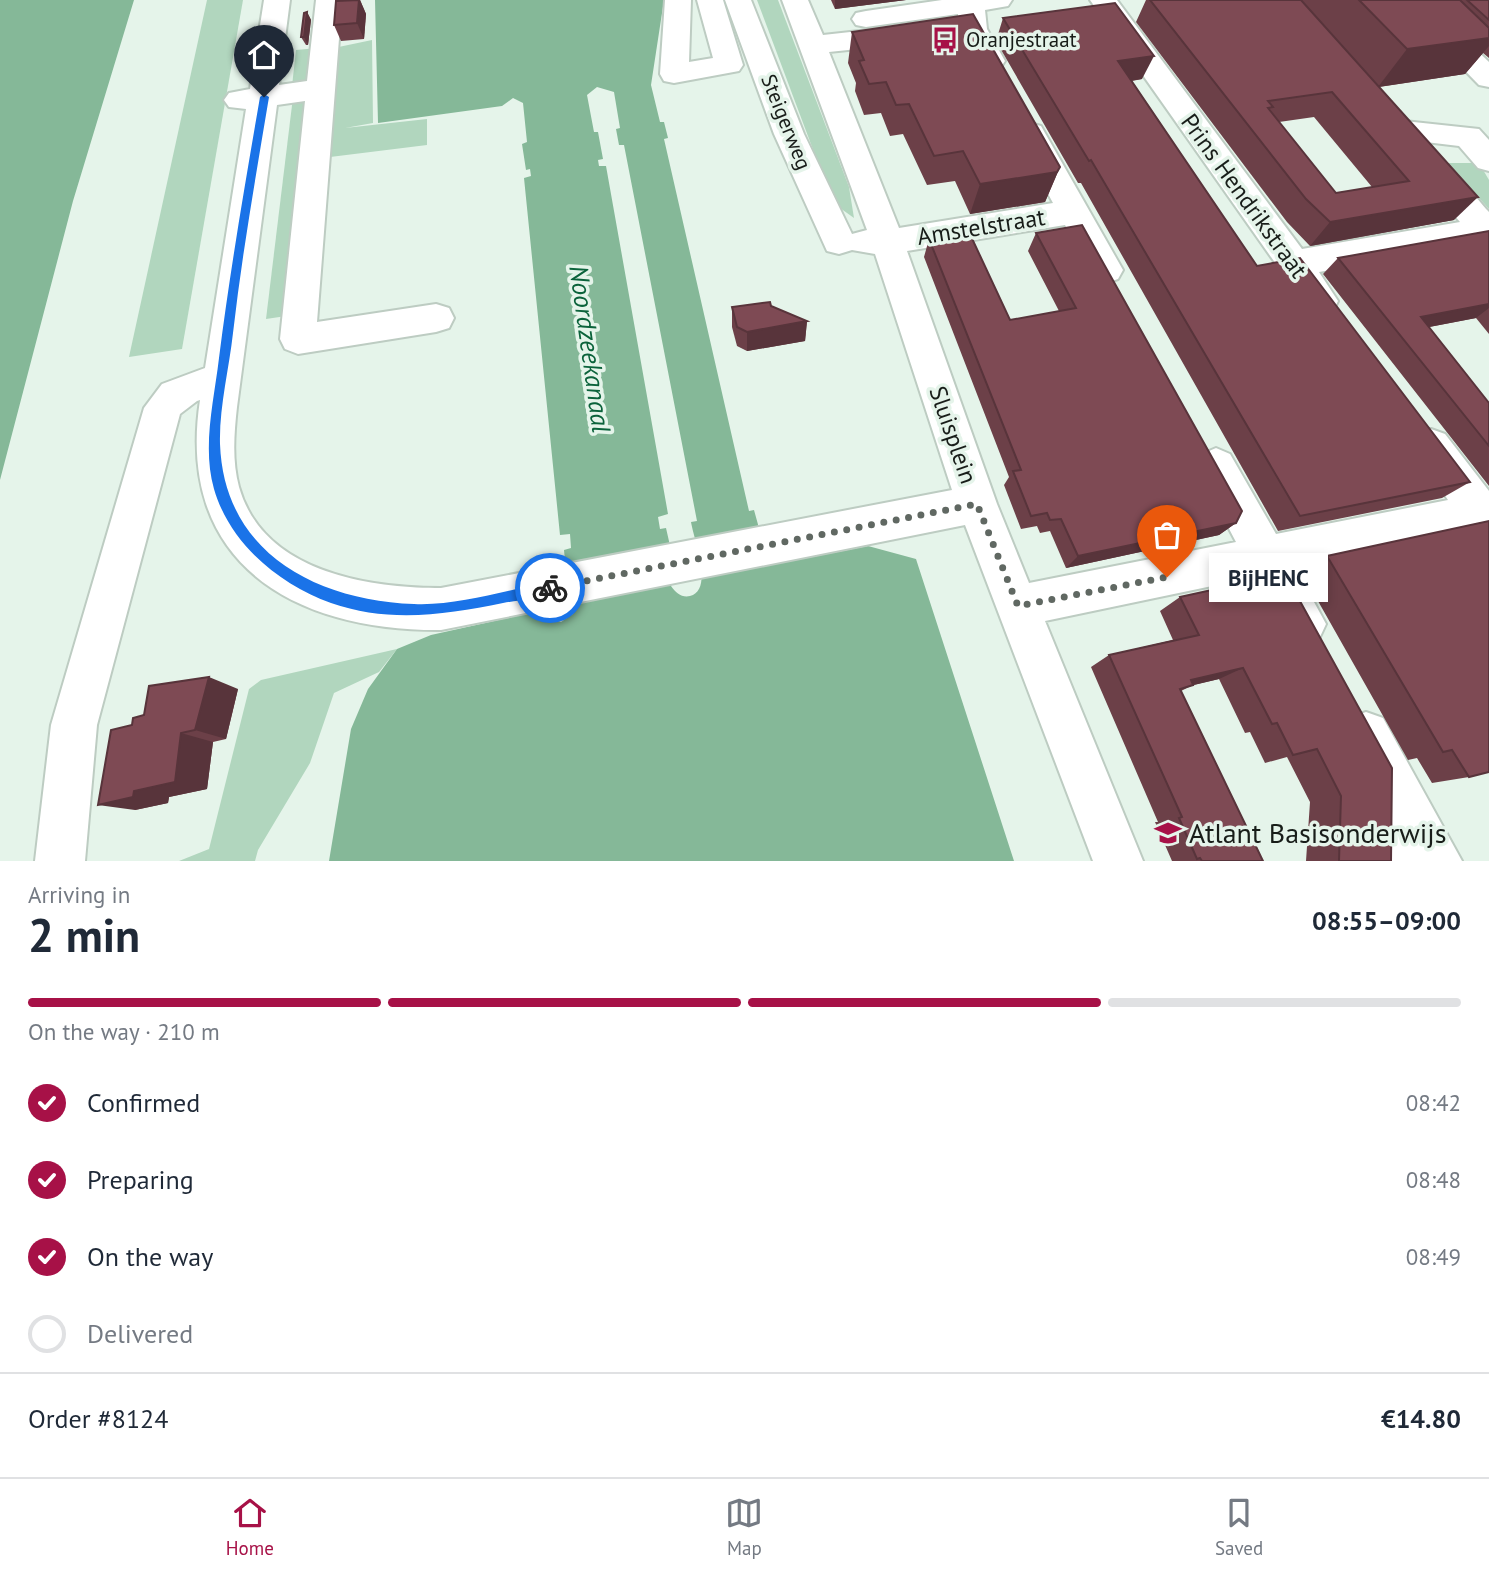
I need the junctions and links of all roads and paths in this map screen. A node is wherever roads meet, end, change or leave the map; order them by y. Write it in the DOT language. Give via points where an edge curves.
graph roads {
  1 [pos="277,0"];
  2 [pos="329,0"];
  3 [pos="678,0"];
  4 [pos="710,0"];
  5 [pos="738,0"];
  6 [pos="794,0"];
  7 [pos="1409,0"];
  8 [pos="978,8"];
  9 [pos="1108,8"];
  10 [pos="1014,23"];
  11 [pos="809,37"];
  12 [pos="321,89"];
  13 [pos="250,98"];
  14 [pos="1483,108"];
  15 [pos="1489,160"];
  16 [pos="1073,212"];
  17 [pos="1488,231"];
  18 [pos="888,242"];
  19 [pos="828,244"];
  20 [pos="1293,264"];
  21 [pos="1124,301"];
  22 [pos="436,318"];
  23 [pos="1340,326"];
  24 [pos="205,384"];
  25 [pos="1415,424"];
  26 [pos="1199,435"];
  27 [pos="977,504"];
  28 [pos="1486,515"];
  29 [pos="1267,557"];
  30 [pos="1018,606"];
  31 [pos="1320,652"];
  32 [pos="1346,699"];
  33 [pos="1399,794"];
  34 [pos="60,861"];
  35 [pos="1118,861"];
  36 [pos="1392,861"];
  37 [pos="1437,861"];
  1 -- 13 [label="street"];
  2 -- 12 [label="street"];
  3 -- 4 [label="street" via="674,74 729,65"];
  5 -- 19 [label="street, Steigerweg"];
  6 -- 11 [label="street, Sluisplein"];
  7 -- 14 [label="street"];
  8 -- 10 [label="street"];
  8 -- 11 [label="street"];
  8 -- 16 [label="street" via="1010,96"];
  9 -- 20 [label="street, Prins Hendrikstraat"];
  11 -- 18 [label="street, Sluisplein"];
  12 -- 13 [label="street"];
  12 -- 22 [label="street" via="297,353"];
  13 -- 24 [label="street" via="233,290"];
  14 -- 15 [label="street"];
  14 -- 17 [label="street" via="1386,120"];
  16 -- 18 [label="street, Amstelstraat"];
  16 -- 21 [label="street"];
  17 -- 20 [label="street"];
  18 -- 19 [label="street, Amstelstraat"];
  18 -- 27 [label="street, Sluisplein"];
  20 -- 23 [label="street, Prins Hendrikstraat"];
  24 -- 27 [label="street" via="220,489 235,524 260,555 313,591 349,603 415,611 441,609"];
  24 -- 34 [label="street" via="172,395 163,408 74,725"];
  25 -- 28 [label="street"];
  26 -- 29 [label="street"];
  27 -- 30 [label="street, Sluisplein"];
  28 -- 29 [label="street"];
  29 -- 30 [label="street"];
  29 -- 31 [label="street"];
  30 -- 35 [label="street, Sluisplein"];
  32 -- 33 [label="street"];
  33 -- 36 [label="street"];
  33 -- 37 [label="street"];
}
